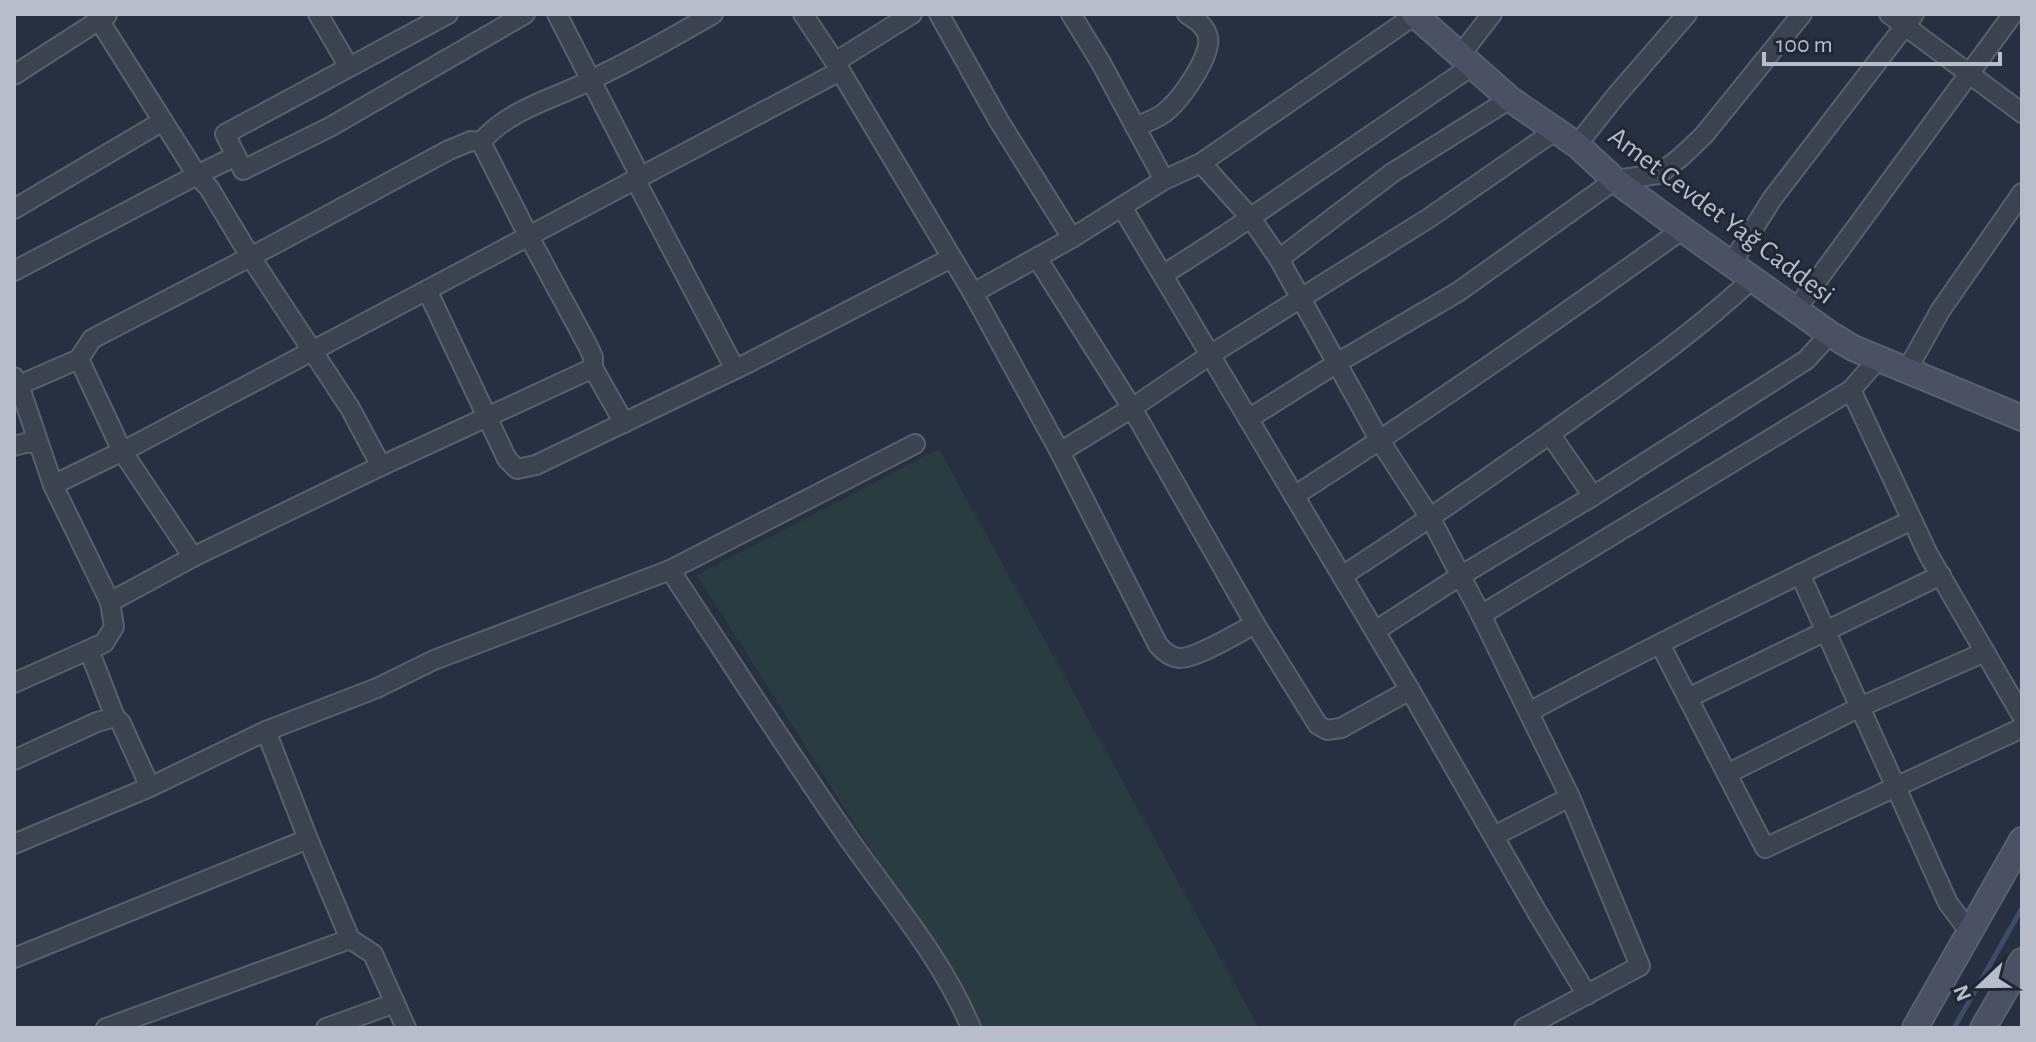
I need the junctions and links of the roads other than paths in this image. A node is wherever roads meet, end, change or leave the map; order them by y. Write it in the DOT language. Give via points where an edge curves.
graph roads {
  1 [pos="318,14"];
  2 [pos="448,14"];
  3 [pos="525,14"];
  4 [pos="557,14"];
  5 [pos="713,14"];
  6 [pos="803,14"];
  7 [pos="912,14"];
  8 [pos="939,14"];
  9 [pos="1071,14"];
  10 [pos="1187,14"];
  11 [pos="1414,14"];
  12 [pos="1492,14"];
  13 [pos="1687,14"];
  14 [pos="1802,14"];
  15 [pos="1889,14"];
  16 [pos="2013,14"];
  17 [pos="104,17"];
  18 [pos="1909,20"];
  19 [pos="1466,60"];
  20 [pos="837,66"];
  21 [pos="349,67"];
  22 [pos="14,75"];
  23 [pos="1968,75"];
  24 [pos="591,80"];
  25 [pos="1510,99"];
  26 [pos="2022,113"];
  27 [pos="163,121"];
  28 [pos="1135,127"];
  29 [pos="1556,130"];
  30 [pos="481,142"];
  31 [pos="1577,145"];
  32 [pos="236,156"];
  33 [pos="1201,163"];
  34 [pos="197,175"];
  35 [pos="637,177"];
  36 [pos="1164,180"];
  37 [pos="1615,180"];
  38 [pos="2022,193"];
  39 [pos="1122,207"];
  40 [pos="14,209"];
  41 [pos="1250,217"];
  42 [pos="1683,229"];
  43 [pos="528,235"];
  44 [pos="1072,238"];
  45 [pos="250,256"];
  46 [pos="951,258"];
  47 [pos="1037,258"];
  48 [pos="1279,259"];
  49 [pos="1732,263"];
  50 [pos="14,271"];
  51 [pos="1163,275"];
  52 [pos="1753,278"];
  53 [pos="427,290"];
  54 [pos="973,293"];
  55 [pos="1300,298"];
  56 [pos="1797,308"];
  57 [pos="1830,334"];
  58 [pos="311,352"];
  59 [pos="1210,355"];
  60 [pos="1879,358"];
  61 [pos="79,359"];
  62 [pos="1337,363"];
  63 [pos="593,368"];
  64 [pos="735,369"];
  65 [pos="1907,370"];
  66 [pos="16,381"];
  67 [pos="1851,390"];
  68 [pos="1132,408"];
  69 [pos="2020,413"];
  70 [pos="487,417"];
  71 [pos="1248,419"];
  72 [pos="624,423"];
  73 [pos="1550,434"];
  74 [pos="1380,441"];
  75 [pos="38,443"];
  76 [pos="915,444"];
  77 [pos="14,446"];
  78 [pos="122,451"];
  79 [pos="1060,452"];
  80 [pos="381,466"];
  81 [pos="53,485"];
  82 [pos="1294,496"];
  83 [pos="1593,496"];
  84 [pos="1431,519"];
  85 [pos="1912,520"];
  86 [pos="193,557"];
  87 [pos="670,570"];
  88 [pos="1800,574"];
  89 [pos="1941,575"];
  90 [pos="1342,576"];
  91 [pos="1460,576"];
  92 [pos="110,602"];
  93 [pos="1481,615"];
  94 [pos="1255,624"];
  95 [pos="1375,631"];
  96 [pos="1826,631"];
  97 [pos="1660,644"];
  98 [pos="89,650"];
  99 [pos="1985,652"];
  100 [pos="14,683"];
  101 [pos="1410,690"];
  102 [pos="1688,698"];
  103 [pos="1860,707"];
  104 [pos="1529,712"];
  105 [pos="2022,716"];
  106 [pos="115,717"];
  107 [pos="2022,728"];
  108 [pos="266,731"];
  109 [pos="14,760"];
  110 [pos="1727,774"];
  111 [pos="150,787"];
  112 [pos="1896,787"];
  113 [pos="1570,797"];
  114 [pos="1494,836"];
  115 [pos="308,839"];
  116 [pos="2022,840"];
  117 [pos="14,844"];
  118 [pos="1972,928"];
  119 [pos="350,939"];
  120 [pos="14,958"];
  121 [pos="2022,961"];
  122 [pos="1587,995"];
  123 [pos="395,1003"];
  124 [pos="106,1028"];
  125 [pos="326,1028"];
  126 [pos="406,1028"];
  127 [pos="971,1028"];
  128 [pos="1524,1028"];
  129 [pos="1915,1028"];
  130 [pos="1983,1028"];
  1 -- 21 [label="street"];
  2 -- 21 [label="street"];
  3 -- 32 [label="street" via="330,127 243,170"];
  4 -- 24 [label="street"];
  5 -- 24 [label="street"];
  6 -- 20 [label="street"];
  7 -- 20 [label="street"];
  8 -- 44 [label="street"];
  9 -- 28 [label="street"];
  10 -- 28 [label="street" via="1207,35 1204,58 1165,113"];
  11 -- 19 [label="street, Amet Cevdet Yağ Caddesi"];
  11 -- 33 [label="street"];
  12 -- 19 [label="street"];
  13 -- 31 [label="street"];
  14 -- 37 [label="street" via="1682,156 1659,174"];
  15 -- 18 [label="street"];
  16 -- 23 [label="street"];
  17 -- 22 [label="street"];
  17 -- 27 [label="street"];
  18 -- 23 [label="street"];
  18 -- 49 [label="street" via="1772,199"];
  19 -- 25 [label="street, Amet Cevdet Yağ Caddesi"];
  19 -- 41 [label="street"];
  20 -- 35 [label="street"];
  20 -- 46 [label="street"];
  21 -- 32 [label="street" via="225,134"];
  23 -- 26 [label="street"];
  23 -- 56 [label="street"];
  24 -- 30 [label="street" via="512,115"];
  24 -- 35 [label="street"];
  25 -- 29 [label="street, Amet Cevdet Yağ Caddesi"];
  25 -- 48 [label="street" via="1392,173"];
  27 -- 34 [label="street"];
  27 -- 40 [label="street"];
  28 -- 36 [label="street"];
  29 -- 31 [label="street, Amet Cevdet Yağ Caddesi"];
  29 -- 55 [label="street"];
  30 -- 43 [label="street"];
  30 -- 45 [label="street" via="449,150"];
  31 -- 37 [label="street, Amet Cevdet Yağ Caddesi"];
  32 -- 34 [label="street"];
  33 -- 36 [label="street"];
  33 -- 41 [label="street"];
  34 -- 45 [label="street"];
  34 -- 50 [label="street"];
  35 -- 43 [label="street"];
  35 -- 64 [label="street"];
  36 -- 39 [label="street"];
  37 -- 42 [label="street, Amet Cevdet Yağ Caddesi"];
  37 -- 62 [label="street" via="1458,292"];
  38 -- 65 [label="street" via="1940,311"];
  39 -- 44 [label="street"];
  39 -- 51 [label="street"];
  41 -- 48 [label="street"];
  41 -- 51 [label="street"];
  42 -- 49 [label="street, Amet Cevdet Yağ Caddesi"];
  42 -- 74 [label="street"];
  43 -- 53 [label="street"];
  43 -- 63 [label="street" via="588,346"];
  44 -- 47 [label="street"];
  45 -- 58 [label="street"];
  45 -- 61 [label="street" via="92,339"];
  46 -- 54 [label="street"];
  46 -- 64 [label="street"];
  47 -- 54 [label="street"];
  47 -- 68 [label="street"];
  48 -- 55 [label="street"];
  49 -- 52 [label="street, Amet Cevdet Yağ Caddesi"];
  51 -- 59 [label="street"];
  52 -- 56 [label="street, Amet Cevdet Yağ Caddesi"];
  52 -- 73 [label="street" via="1661,355"];
  53 -- 58 [label="street"];
  53 -- 70 [label="street"];
  54 -- 79 [label="street"];
  55 -- 59 [label="street"];
  55 -- 62 [label="street"];
  56 -- 57 [label="street, Amet Cevdet Yağ Caddesi"];
  57 -- 60 [label="street, Amet Cevdet Yağ Caddesi"];
  57 -- 83 [label="street" via="1806,360"];
  58 -- 78 [label="street"];
  58 -- 80 [label="street"];
  59 -- 68 [label="street"];
  59 -- 71 [label="street"];
  60 -- 65 [label="street, Amet Cevdet Yağ Caddesi"];
  60 -- 67 [label="street"];
  61 -- 66 [label="street"];
  61 -- 78 [label="street"];
  62 -- 71 [label="street"];
  62 -- 74 [label="street"];
  63 -- 70 [label="street"];
  63 -- 72 [label="street"];
  64 -- 72 [label="street"];
  65 -- 69 [label="street, Amet Cevdet Yağ Caddesi"];
  66 -- 75 [label="street"];
  67 -- 85 [label="street"];
  67 -- 93 [label="street"];
  68 -- 79 [label="street"];
  68 -- 94 [label="street"];
  70 -- 72 [label="street" via="517,469"];
  70 -- 80 [label="street"];
  71 -- 82 [label="street"];
  73 -- 83 [label="street"];
  73 -- 84 [label="street"];
  74 -- 82 [label="street"];
  74 -- 84 [label="street"];
  75 -- 77 [label="street"];
  75 -- 81 [label="street"];
  76 -- 87 [label="street"];
  78 -- 81 [label="street"];
  78 -- 86 [label="street"];
  79 -- 94 [label="street" via="1162,650 1188,658"];
  80 -- 86 [label="street"];
  81 -- 92 [label="street"];
  82 -- 90 [label="street"];
  83 -- 91 [label="street"];
  84 -- 90 [label="street"];
  84 -- 91 [label="street"];
  85 -- 88 [label="street"];
  85 -- 89 [label="street"];
  86 -- 92 [label="street"];
  87 -- 108 [label="street" via="474,643"];
  87 -- 127 [label="street" via="916,932 959,998"];
  88 -- 96 [label="street"];
  88 -- 97 [label="street"];
  89 -- 96 [label="street"];
  89 -- 99 [label="street"];
  90 -- 95 [label="street"];
  91 -- 93 [label="street"];
  91 -- 95 [label="street"];
  92 -- 98 [label="street" via="114,627 104,643"];
  93 -- 104 [label="street"];
  94 -- 101 [label="street" via="1318,725 1327,730 1341,728"];
  95 -- 101 [label="street"];
  96 -- 102 [label="street"];
  96 -- 103 [label="street"];
  97 -- 102 [label="street"];
  97 -- 104 [label="street"];
  98 -- 100 [label="street"];
  98 -- 106 [label="street"];
  99 -- 103 [label="street"];
  99 -- 105 [label="street"];
  101 -- 114 [label="street"];
  102 -- 110 [label="street"];
  103 -- 110 [label="street"];
  103 -- 112 [label="street"];
  104 -- 113 [label="street"];
  106 -- 109 [label="street"];
  106 -- 111 [label="street"];
  107 -- 112 [label="street"];
  108 -- 111 [label="street"];
  108 -- 115 [label="street"];
  110 -- 112 [label="street" via="1765,848"];
  111 -- 117 [label="street"];
  112 -- 118 [label="street" via="1948,903"];
  113 -- 114 [label="street"];
  113 -- 122 [label="street" via="1640,966"];
  114 -- 122 [label="street"];
  115 -- 119 [label="street"];
  115 -- 120 [label="street"];
  116 -- 118 [label="street"];
  118 -- 129 [label="street"];
  119 -- 123 [label="street" via="373,954"];
  119 -- 124 [label="street"];
  121 -- 130 [label="street"];
  122 -- 128 [label="street"];
  123 -- 125 [label="street"];
  123 -- 126 [label="street"];
}
